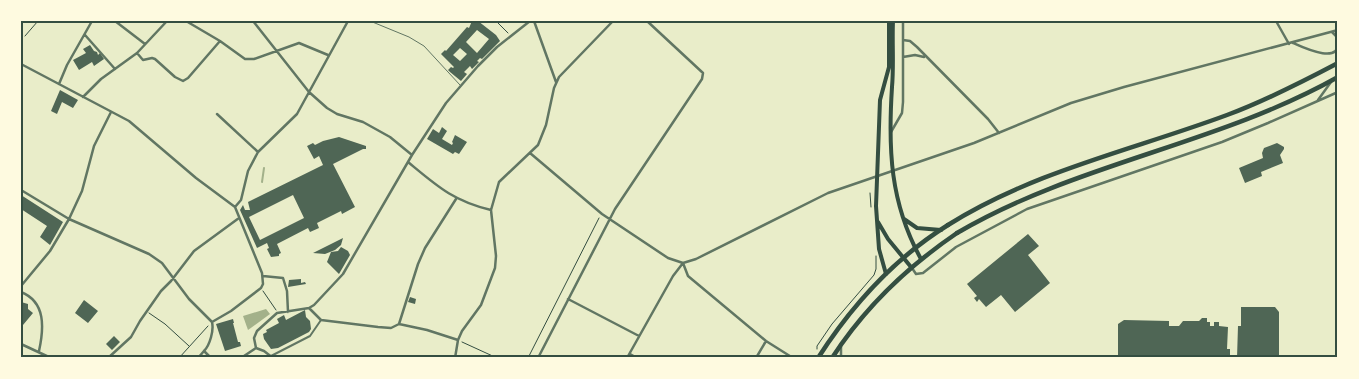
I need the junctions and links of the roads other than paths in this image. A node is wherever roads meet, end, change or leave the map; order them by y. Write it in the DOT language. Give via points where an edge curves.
graph roads {
  1 [pos="92,21"];
  2 [pos="115,21"];
  3 [pos="167,21"];
  4 [pos="186,21"];
  5 [pos="253,21"];
  6 [pos="348,21"];
  7 [pos="370,21"];
  8 [pos="532,21"];
  9 [pos="613,21"];
  10 [pos="647,21"];
  11 [pos="891,21"];
  12 [pos="903,21"];
  13 [pos="1276,21"];
  14 [pos="1338,30"];
  15 [pos="1331,32"];
  16 [pos="85,34"];
  17 [pos="903,40"];
  18 [pos="220,41"];
  19 [pos="1291,43"];
  20 [pos="145,44"];
  21 [pos="277,51"];
  22 [pos="136,52"];
  23 [pos="328,55"];
  24 [pos="903,57"];
  25 [pos="925,57"];
  26 [pos="1338,63"];
  27 [pos="21,64"];
  28 [pos="116,70"];
  29 [pos="1336,78"];
  30 [pos="556,82"];
  31 [pos="59,85"];
  32 [pos="460,85"];
  33 [pos="309,92"];
  34 [pos="1338,92"];
  35 [pos="83,97"];
  36 [pos="1315,102"];
  37 [pos="112,112"];
  38 [pos="217,114"];
  39 [pos="1000,133"];
  40 [pos="890,134"];
  41 [pos="258,152"];
  42 [pos="530,153"];
  43 [pos="412,155"];
  44 [pos="408,162"];
  45 [pos="892,170"];
  46 [pos="877,175"];
  47 [pos="21,190"];
  48 [pos="456,199"];
  49 [pos="235,207"];
  50 [pos="490,210"];
  51 [pos="239,218"];
  52 [pos="902,218"];
  53 [pos="68,219"];
  54 [pos="610,219"];
  55 [pos="877,220"];
  56 [pos="941,230"];
  57 [pos="915,248"];
  58 [pos="903,258"];
  59 [pos="921,259"];
  60 [pos="682,263"];
  61 [pos="911,267"];
  62 [pos="886,274"];
  63 [pos="263,276"];
  64 [pos="173,277"];
  65 [pos="21,286"];
  66 [pos="21,292"];
  67 [pos="568,299"];
  68 [pos="309,308"];
  69 [pos="288,312"];
  70 [pos="322,320"];
  71 [pos="212,322"];
  72 [pos="398,324"];
  73 [pos="640,336"];
  74 [pos="458,340"];
  75 [pos="766,341"];
  76 [pos="21,344"];
  77 [pos="841,344"];
  78 [pos="256,348"];
  79 [pos="39,351"];
  80 [pos="204,351"];
  81 [pos="630,354"];
  82 [pos="272,357"];
  83 [pos="819,357"];
  84 [pos="50,358"];
  85 [pos="108,358"];
  86 [pos="198,358"];
  87 [pos="211,358"];
  88 [pos="241,358"];
  89 [pos="455,358"];
  90 [pos="538,358"];
  91 [pos="627,358"];
  92 [pos="637,358"];
  93 [pos="756,358"];
  94 [pos="793,358"];
  95 [pos="832,358"];
  96 [pos="841,358"];
  1 -- 16 [label="street"];
  2 -- 20 [label="street"];
  3 -- 20 [label="street"];
  4 -- 18 [label="street"];
  5 -- 21 [label="street"];
  6 -- 23 [label="street"];
  7 -- 32 [label="lane" via="424,46"];
  8 -- 30 [label="street"];
  8 -- 32 [label="street" via="511,36"];
  9 -- 30 [label="street"];
  10 -- 54 [label="street" via="704,73"];
  11 -- 40 [label="main road"];
  11 -- 46 [label="main road" via="889,67 880,100"];
  12 -- 17 [label="street"];
  13 -- 19 [label="street"];
  14 -- 15 [label="street"];
  15 -- 19 [label="street"];
  15 -- 19 [label="street" via="1338,44 1333,52 1318,53"];
  16 -- 28 [label="street"];
  16 -- 31 [label="street"];
  17 -- 24 [label="street"];
  17 -- 25 [label="street" via="910,41"];
  18 -- 21 [label="street" via="245,59"];
  18 -- 22 [label="street" via="183,82 155,59 143,60"];
  19 -- 39 [label="street" via="1096,94"];
  20 -- 22 [label="street"];
  21 -- 23 [label="street" via="299,43"];
  21 -- 33 [label="street"];
  22 -- 28 [label="street"];
  23 -- 33 [label="street"];
  24 -- 25 [label="street"];
  24 -- 40 [label="street" via="904,102 902,113"];
  25 -- 39 [label="street"];
  26 -- 56 [label="main road" via="1229,114 1042,178"];
  27 -- 31 [label="street"];
  28 -- 35 [label="street" via="101,79"];
  29 -- 36 [label="street"];
  29 -- 59 [label="main road" via="1297,98 1181,144 1020,199 956,233"];
  30 -- 42 [label="street" via="543,135"];
  31 -- 35 [label="street"];
  32 -- 43 [label="street"];
  33 -- 41 [label="street" via="297,114"];
  33 -- 43 [label="street" via="330,110 363,122"];
  34 -- 36 [label="street"];
  35 -- 37 [label="street"];
  36 -- 61 [label="street" via="1222,142 1027,209 956,247 923,273 916,274"];
  37 -- 49 [label="street" via="129,120"];
  37 -- 53 [label="street" via="94,146 82,191"];
  38 -- 41 [label="street"];
  39 -- 45 [label="street"];
  40 -- 45 [label="main road"];
  41 -- 49 [label="street" via="248,171 241,200"];
  42 -- 50 [label="street" via="499,182"];
  42 -- 54 [label="street"];
  43 -- 44 [label="street"];
  44 -- 48 [label="street"];
  44 -- 68 [label="street" via="343,274"];
  45 -- 46 [label="street"];
  45 -- 52 [label="main road"];
  46 -- 55 [label="main road"];
  46 -- 60 [label="street" via="810,200 696,259"];
  47 -- 53 [label="street"];
  48 -- 50 [label="street"];
  48 -- 72 [label="street" via="425,248"];
  49 -- 51 [label="street"];
  50 -- 74 [label="street" via="495,268 483,300"];
  51 -- 63 [label="street"];
  51 -- 64 [label="street" via="194,251"];
  52 -- 56 [label="main road" via="918,228"];
  52 -- 57 [label="main road"];
  53 -- 64 [label="street" via="149,254"];
  53 -- 65 [label="street" via="50,251"];
  54 -- 60 [label="street" via="668,258"];
  54 -- 67 [label="street"];
  55 -- 58 [label="main road" via="884,235"];
  55 -- 62 [label="main road" via="879,249"];
  56 -- 57 [label="main road"];
  57 -- 58 [label="main road"];
  57 -- 59 [label="main road"];
  58 -- 61 [label="main road"];
  58 -- 62 [label="main road"];
  59 -- 61 [label="main road"];
  60 -- 73 [label="street"];
  60 -- 75 [label="street" via="688,276"];
  61 -- 77 [label="main road" via="875,301"];
  62 -- 83 [label="main road" via="853,310"];
  63 -- 69 [label="street" via="283,278"];
  63 -- 71 [label="street" via="261,288"];
  64 -- 71 [label="street"];
  64 -- 85 [label="street" via="131,337"];
  66 -- 79 [label="street" via="38,304 42,320"];
  67 -- 73 [label="street"];
  67 -- 90 [label="street"];
  68 -- 69 [label="street"];
  68 -- 70 [label="street"];
  69 -- 78 [label="street" via="278,313 257,331 254,338"];
  70 -- 72 [label="street" via="391,328"];
  70 -- 82 [label="street" via="310,336"];
  71 -- 80 [label="street" via="208,348"];
  72 -- 74 [label="street"];
  73 -- 81 [label="street"];
  74 -- 89 [label="street"];
  75 -- 93 [label="street"];
  75 -- 94 [label="street"];
  76 -- 79 [label="street"];
  77 -- 95 [label="main road"];
  77 -- 96 [label="street"];
  78 -- 82 [label="street"];
  78 -- 88 [label="street"];
  79 -- 84 [label="street"];
  80 -- 86 [label="street"];
  80 -- 87 [label="street"];
  81 -- 91 [label="street"];
  81 -- 92 [label="street"];
}
